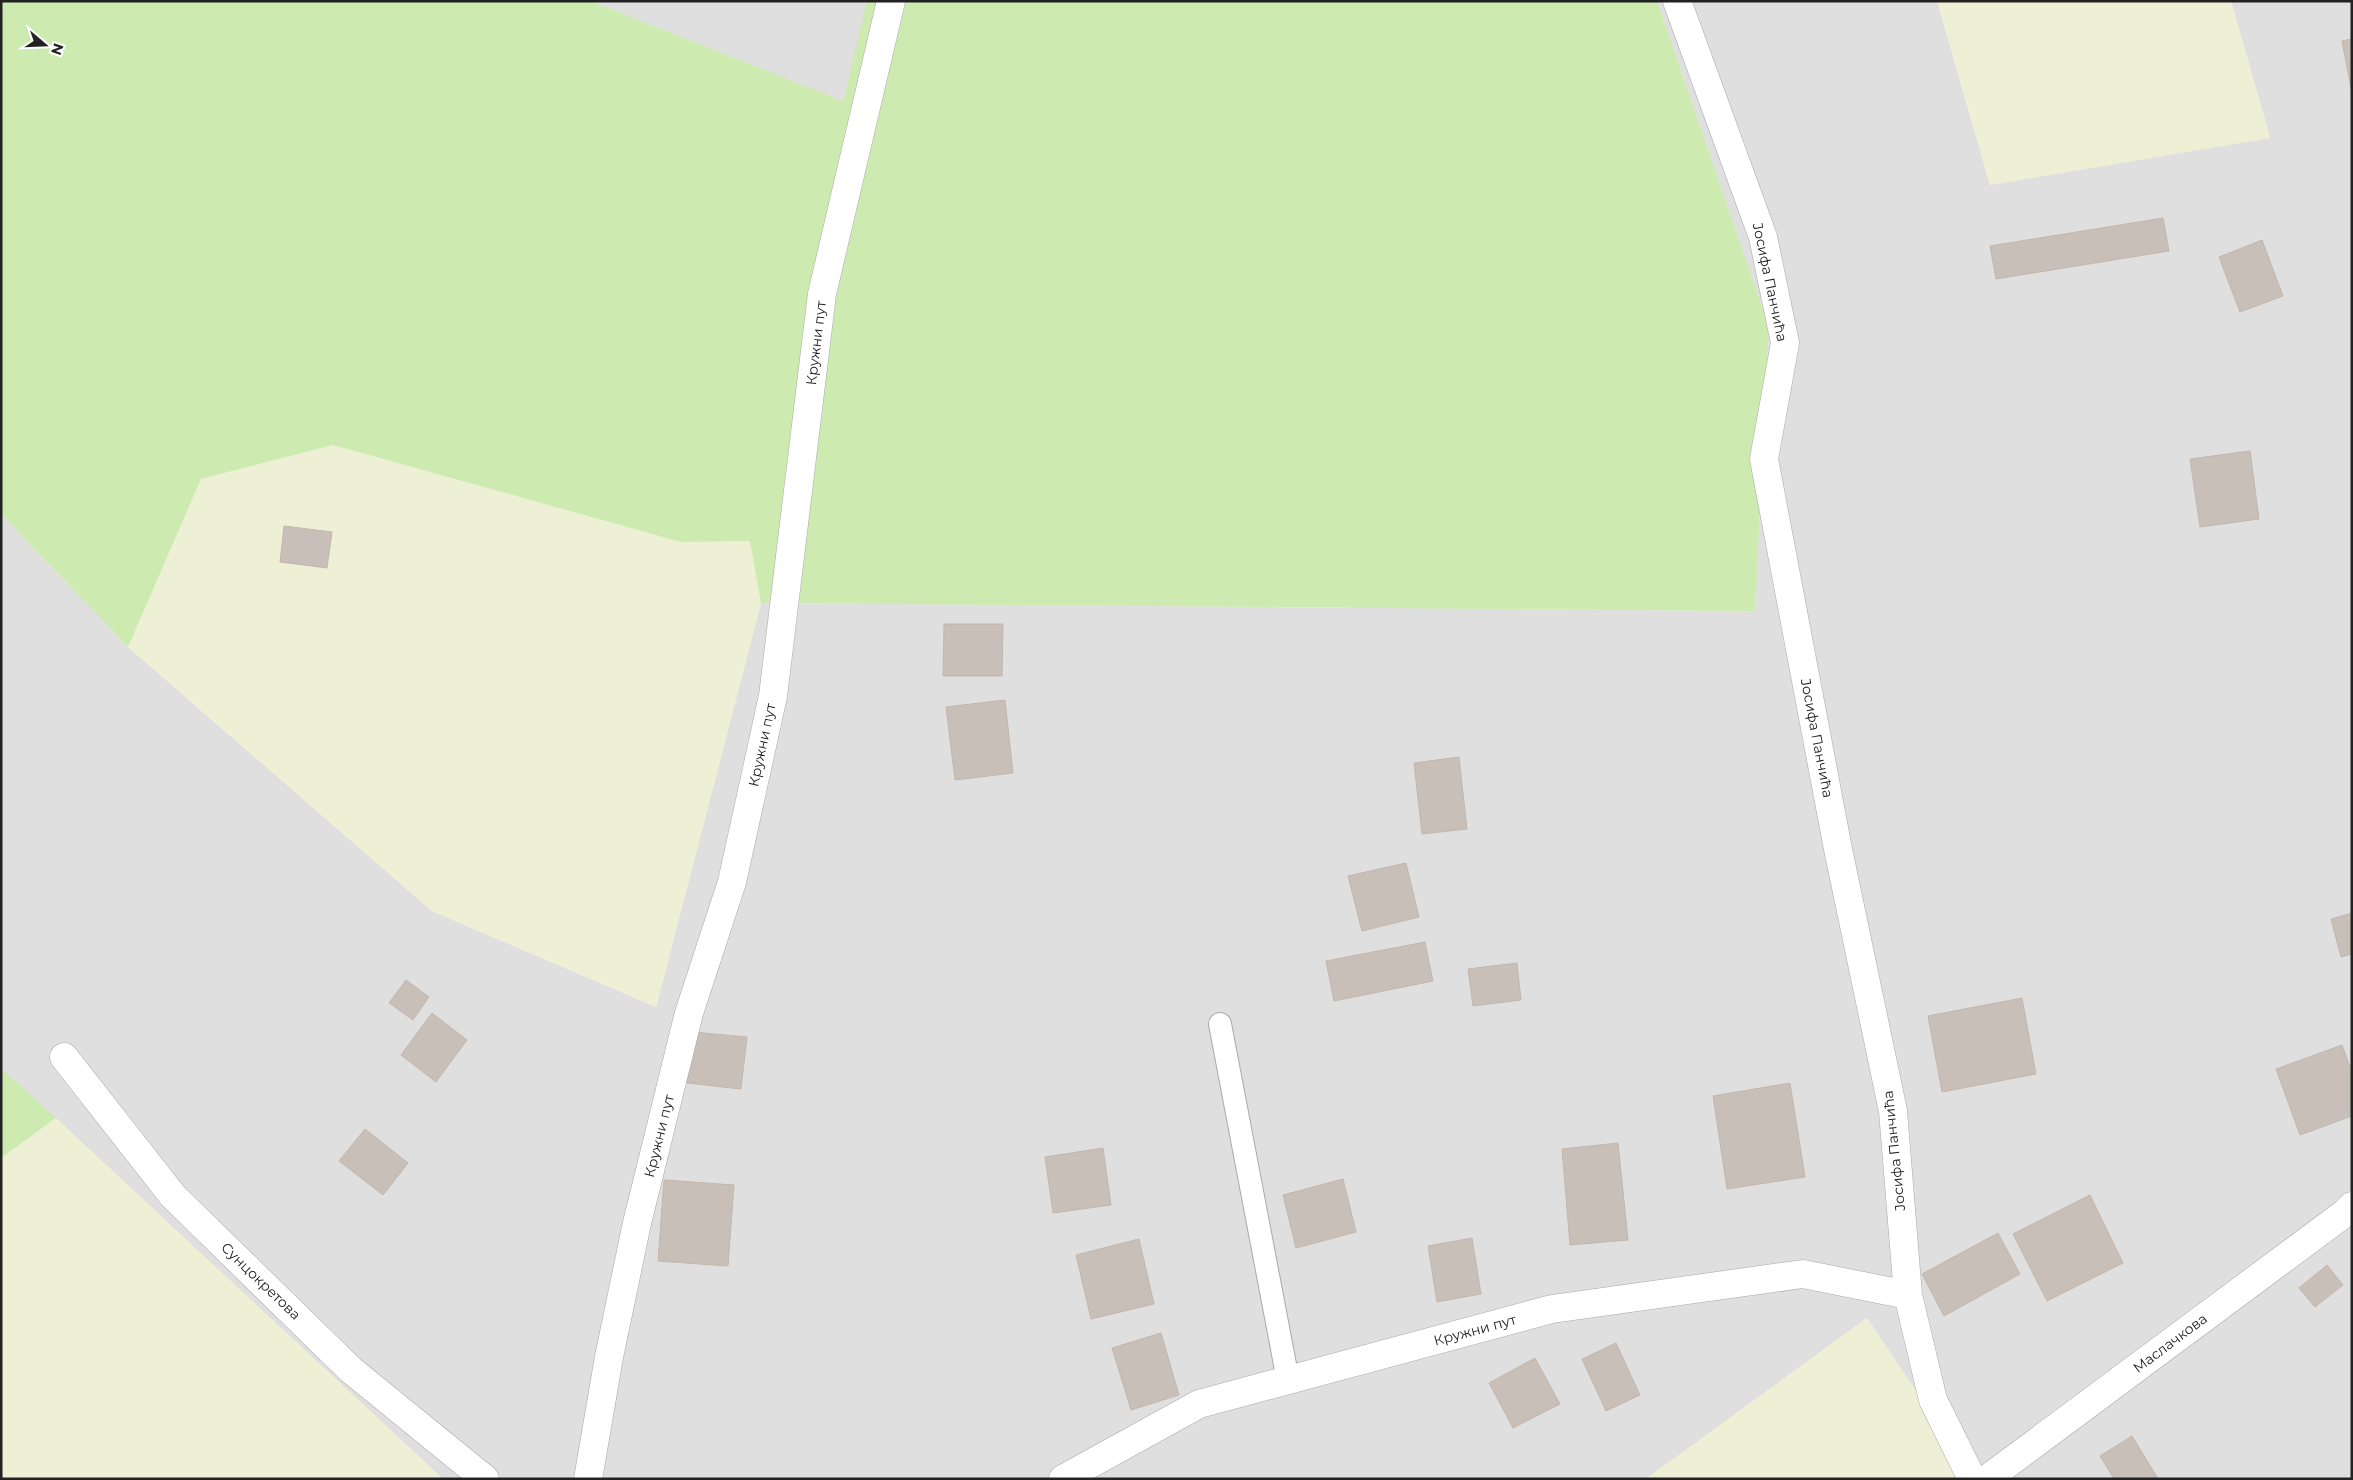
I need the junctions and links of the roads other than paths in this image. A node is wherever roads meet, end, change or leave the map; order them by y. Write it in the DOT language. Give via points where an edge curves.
graph roads {
  1 [pos="891,1"];
  2 [pos="1677,1"];
  3 [pos="1220,1024"];
  4 [pos="64,1057"];
  5 [pos="2352,1206"];
  6 [pos="1908,1295"];
  7 [pos="1288,1380"];
  8 [pos="485,1479"];
  9 [pos="588,1479"];
  10 [pos="1063,1479"];
  11 [pos="1972,1479"];
  12 [pos="1987,1479"];
  1 -- 9 [label="street, Кружни пут" via="822,294 773,696 732,882 689,1013 637,1223"];
  2 -- 6 [label="street, Јосифа Панчића" via="1763,237 1785,343 1764,459 1838,849 1892,1111"];
  3 -- 7 [label="lane"];
  4 -- 8 [label="street, Сунцокретова" via="173,1196 351,1370"];
  5 -- 12 [label="street, Маслачкова"];
  6 -- 7 [label="street, Кружни пут" via="1803,1274 1552,1309"];
  6 -- 11 [label="street, Јосифа Панчића" via="1933,1400"];
  7 -- 10 [label="street, Кружни пут" via="1200,1404"];
}
